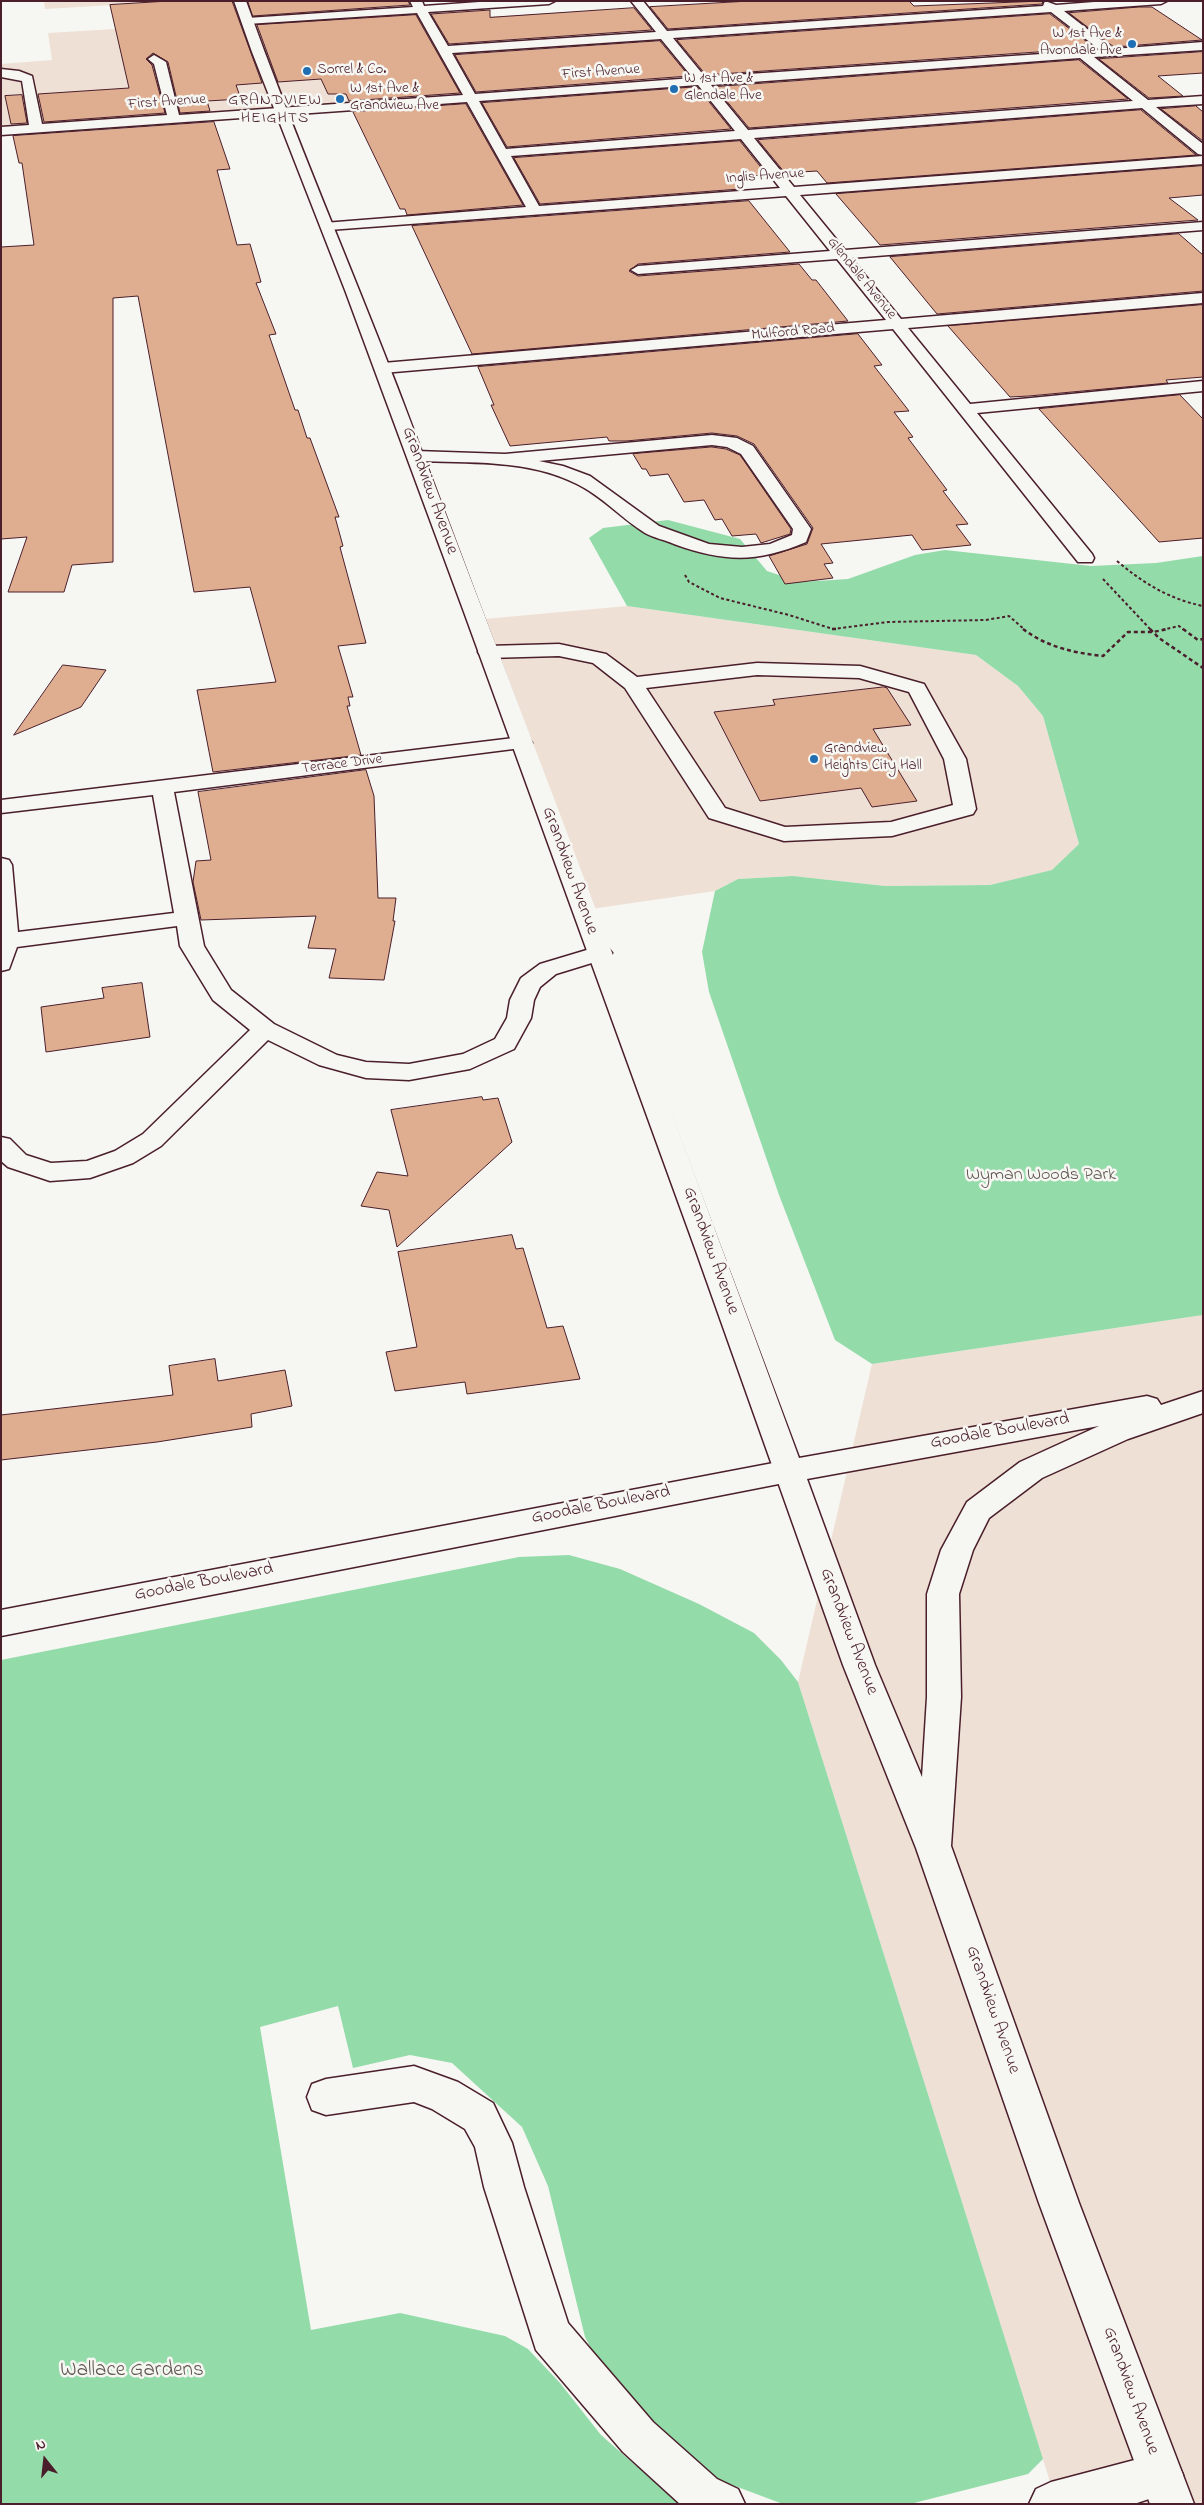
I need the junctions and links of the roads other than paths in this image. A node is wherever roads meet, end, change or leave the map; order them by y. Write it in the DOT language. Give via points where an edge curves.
graph roads {
  1 [pos="240,1"];
  2 [pos="549,1"];
  3 [pos="637,1"];
  4 [pos="1161,1"];
  5 [pos="419,5"];
  6 [pos="1049,5"];
  7 [pos="247,20"];
  8 [pos="664,34"];
  9 [pos="1203,46"];
  10 [pos="444,50"];
  11 [pos="1110,52"];
  12 [pos="1082,54"];
  13 [pos="154,59"];
  14 [pos="1,75"];
  15 [pos="702,82"];
  16 [pos="471,98"];
  17 [pos="1203,100"];
  18 [pos="1145,104"];
  19 [pos="282,112"];
  20 [pos="174,119"];
  21 [pos="35,124"];
  22 [pos="1,131"];
  23 [pos="744,134"];
  24 [pos="1203,151"];
  25 [pos="502,153"];
  26 [pos="1203,160"];
  27 [pos="790,192"];
  28 [pos="535,211"];
  29 [pos="329,226"];
  30 [pos="1203,226"];
  31 [pos="840,254"];
  32 [pos="638,270"];
  33 [pos="1203,298"];
  34 [pos="898,324"];
  35 [pos="382,368"];
  36 [pos="1203,386"];
  37 [pos="966,409"];
  38 [pos="416,456"];
  39 [pos="505,459"];
  40 [pos="1086,558"];
  41 [pos="488,652"];
  42 [pos="633,684"];
  43 [pos="522,743"];
  44 [pos="162,787"];
  45 [pos="1,807"];
  46 [pos="1,865"];
  47 [pos="186,918"];
  48 [pos="4,952"];
  49 [pos="600,954"];
  50 [pos="265,1029"];
  51 [pos="1,1145"];
  52 [pos="1203,1397"];
  53 [pos="1203,1402"];
  54 [pos="789,1471"];
  55 [pos="1,1623"];
  56 [pos="934,1848"];
  57 [pos="326,2097"];
  58 [pos="1167,2489"];
  59 [pos="724,2504"];
  60 [pos="1051,2504"];
  1 -- 7 [label="street, Grandview Avenue"];
  2 -- 5 [label="street"];
  3 -- 8 [label="street, Glendale Avenue"];
  4 -- 6 [label="street"];
  5 -- 7 [label="street"];
  5 -- 10 [label="street"];
  6 -- 8 [label="street"];
  6 -- 11 [label="street"];
  7 -- 19 [label="street, Grandview Avenue"];
  8 -- 10 [label="street"];
  8 -- 15 [label="street, Glendale Avenue"];
  9 -- 11 [label="street, First Avenue"];
  10 -- 16 [label="street"];
  11 -- 12 [label="street, First Avenue"];
  12 -- 15 [label="street, First Avenue"];
  12 -- 18 [label="street"];
  13 -- 20 [label="street" via="160,62"];
  14 -- 21 [label="street" via="20,82 25,118"];
  15 -- 16 [label="street, First Avenue"];
  15 -- 23 [label="street, Glendale Avenue"];
  16 -- 19 [label="street, First Avenue"];
  16 -- 25 [label="street"];
  17 -- 18 [label="street"];
  18 -- 23 [label="street"];
  18 -- 24 [label="street"];
  19 -- 20 [label="street, First Avenue"];
  19 -- 29 [label="street, Grandview Avenue"];
  20 -- 21 [label="street, First Avenue"];
  21 -- 22 [label="street, First Avenue"];
  23 -- 25 [label="street"];
  23 -- 27 [label="street, Glendale Avenue"];
  25 -- 28 [label="street"];
  26 -- 27 [label="street, Inglis Avenue"];
  27 -- 28 [label="street, Inglis Avenue"];
  27 -- 31 [label="street, Glendale Avenue"];
  28 -- 29 [label="street, Inglis Avenue"];
  29 -- 35 [label="street, Grandview Avenue"];
  30 -- 31 [label="street"];
  31 -- 32 [label="street"];
  31 -- 34 [label="street, Glendale Avenue"];
  33 -- 34 [label="street, Mulford Road"];
  34 -- 35 [label="street, Mulford Road"];
  34 -- 37 [label="street, Glendale Avenue"];
  35 -- 38 [label="street, Grandview Avenue"];
  36 -- 37 [label="street"];
  37 -- 40 [label="street, Glendale Avenue"];
  38 -- 39 [label="street"];
  38 -- 41 [label="street, Grandview Avenue"];
  39 -- 39 [label="street" via="712,440 731,442 748,450 802,529 800,538 774,549 742,553 706,549 653,530 584,480 557,470"];
  41 -- 42 [label="street" via="559,650 599,658"];
  41 -- 43 [label="street, Grandview Avenue"];
  42 -- 42 [label="street" via="718,813 784,834 892,829 965,809 955,759 917,688 860,672 757,669"];
  43 -- 44 [label="street, Terrace Drive"];
  43 -- 49 [label="street, Grandview Avenue"];
  44 -- 45 [label="street, Terrace Drive"];
  44 -- 47 [label="street"];
  46 -- 48 [label="street"];
  47 -- 48 [label="street"];
  47 -- 50 [label="street" via="192,946 222,995"];
  49 -- 50 [label="street" via="548,969 529,982 519,1018 505,1044 470,1060 409,1072 366,1070 328,1060"];
  49 -- 54 [label="street, Grandview Avenue"];
  50 -- 51 [label="street" via="152,1140 124,1157 90,1169 50,1172 17,1161"];
  52 -- 54 [label="street, Goodale Boulevard"];
  53 -- 56 [label="street" via="1116,1431 1031,1470 978,1510 958,1550 943,1594 944,1697"];
  54 -- 55 [label="street, Goodale Boulevard"];
  54 -- 56 [label="street, Grandview Avenue" via="859,1665"];
  56 -- 58 [label="street, Grandview Avenue" via="1059,2203"];
  57 -- 59 [label="street" via="414,2084 444,2095 479,2116 493,2143 551,2335 638,2437 702,2494"];
  58 -- 60 [label="street"];
}
